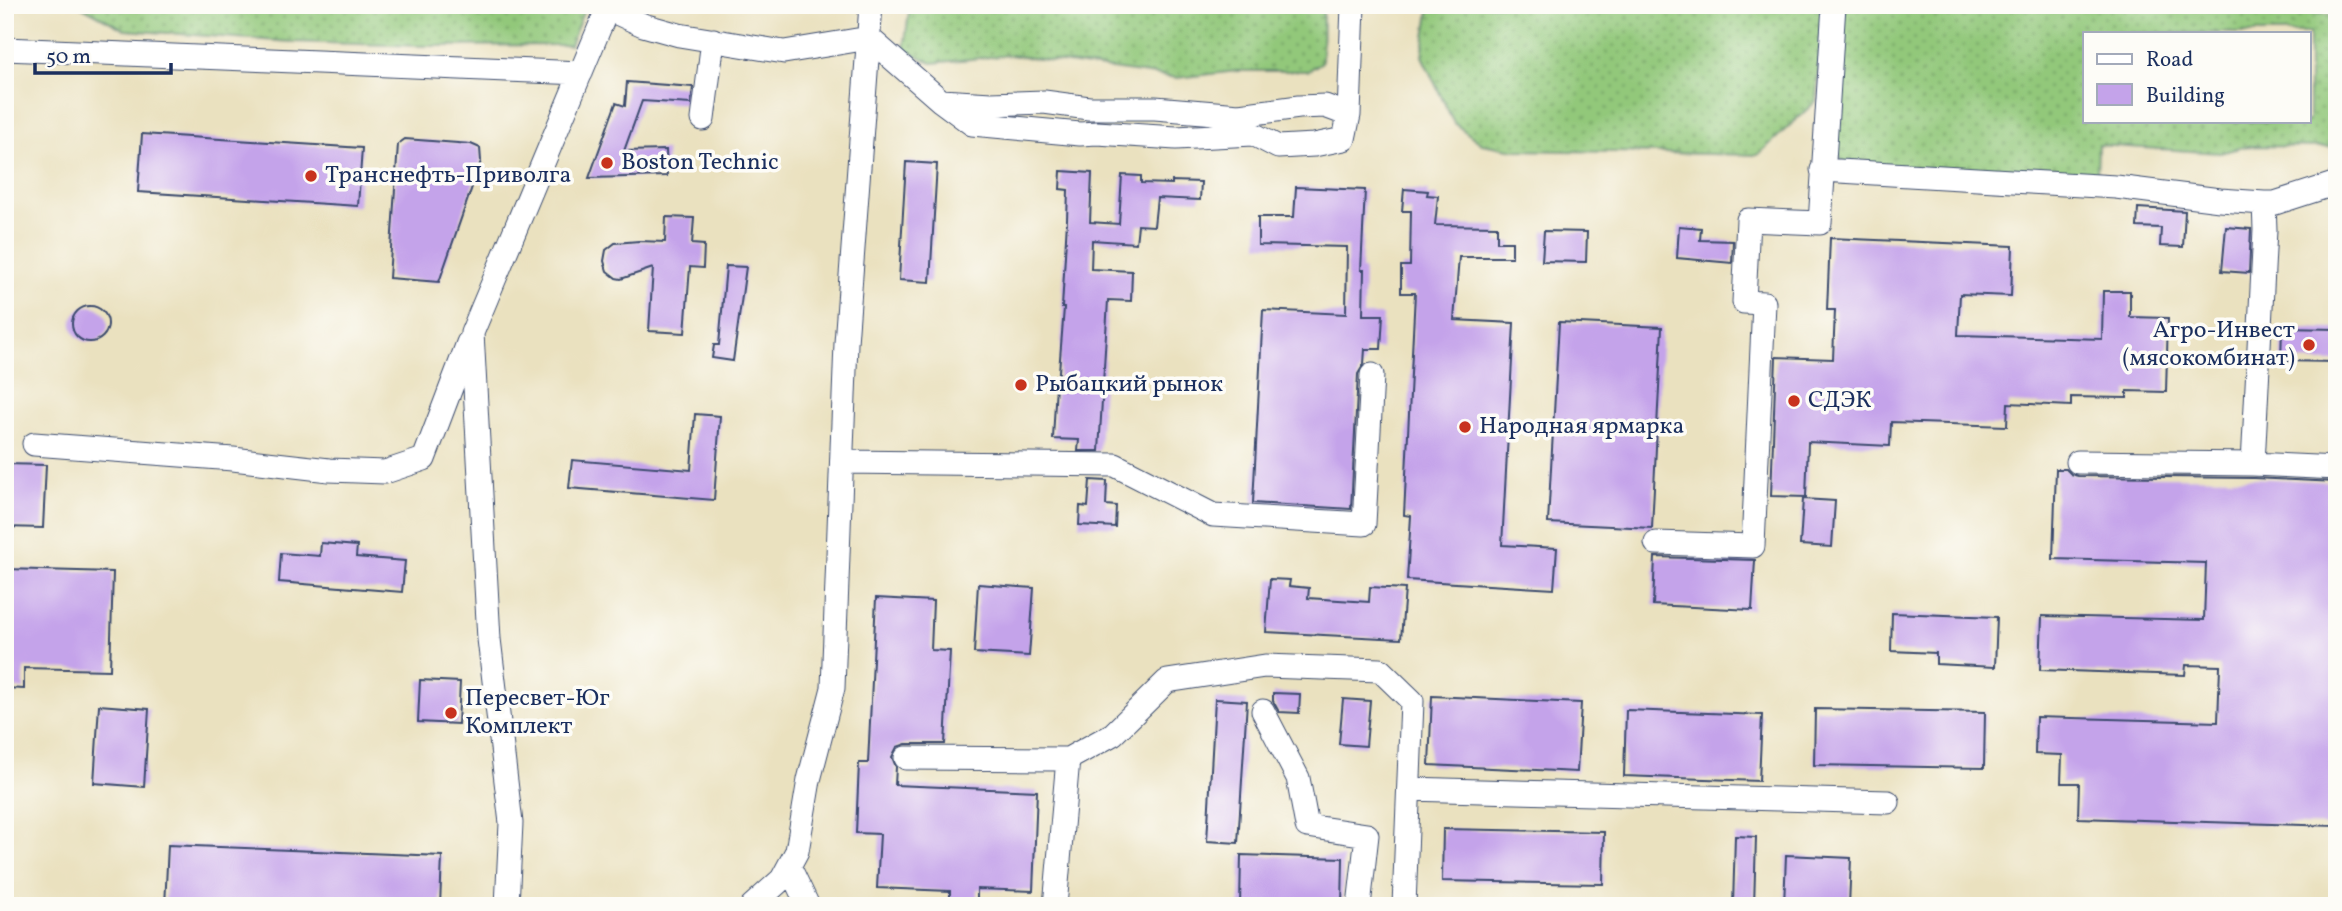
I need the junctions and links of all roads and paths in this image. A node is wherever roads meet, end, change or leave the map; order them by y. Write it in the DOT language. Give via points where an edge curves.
graph roads {
  1 [pos="871,5"];
  2 [pos="1353,5"];
  3 [pos="1834,5"];
  4 [pos="609,7"];
  5 [pos="869,38"];
  6 [pos="713,40"];
  7 [pos="5,49"];
  8 [pos="580,73"];
  9 [pos="941,101"];
  10 [pos="1089,108"];
  11 [pos="1349,115"];
  12 [pos="703,119"];
  13 [pos="1097,133"];
  14 [pos="1822,170"];
  15 [pos="2337,183"];
  16 [pos="2264,203"];
  17 [pos="472,333"];
  18 [pos="1372,375"];
  19 [pos="34,444"];
  20 [pos="842,462"];
  21 [pos="2078,462"];
  22 [pos="2253,464"];
  23 [pos="2337,468"];
  24 [pos="1657,543"];
  25 [pos="1263,711"];
  26 [pos="906,758"];
  27 [pos="1068,759"];
  28 [pos="1409,789"];
  29 [pos="1888,802"];
  30 [pos="789,866"];
  31 [pos="507,906"];
  32 [pos="752,906"];
  33 [pos="808,906"];
  34 [pos="1055,906"];
  35 [pos="1359,906"];
  36 [pos="1404,906"];
  1 -- 5 [label="street"];
  2 -- 11 [label="street"];
  3 -- 14 [label="street"];
  4 -- 6 [label="street" via="643,25"];
  4 -- 8 [label="street"];
  5 -- 6 [label="street" via="785,51"];
  5 -- 9 [label="street"];
  5 -- 20 [label="street" via="846,343"];
  6 -- 12 [label="street"];
  7 -- 8 [label="street"];
  8 -- 17 [label="street"];
  9 -- 10 [label="street" via="1044,102"];
  9 -- 13 [label="street" via="972,124"];
  10 -- 11 [label="street" via="1239,115 1325,106"];
  10 -- 13 [label="street"];
  11 -- 13 [label="street" via="1344,139 1314,145 1278,147 1253,134 1176,138"];
  14 -- 16 [label="street" via="2116,187"];
  14 -- 24 [label="street" via="1820,223 1748,220 1744,302 1764,303 1753,546"];
  15 -- 16 [label="street"];
  16 -- 22 [label="street"];
  17 -- 19 [label="street" via="424,459 384,472"];
  17 -- 31 [label="street" via="489,639 511,822"];
  18 -- 20 [label="street" via="1364,524 1213,515 1115,466"];
  20 -- 30 [label="street" via="833,688 809,780 797,851"];
  21 -- 22 [label="street"];
  22 -- 23 [label="street"];
  25 -- 35 [label="street" via="1298,778 1307,827 1367,835"];
  26 -- 27 [label="street"];
  27 -- 28 [label="street" via="1113,734 1167,681 1265,666 1380,670 1412,701"];
  27 -- 34 [label="street"];
  28 -- 29 [label="street"];
  28 -- 36 [label="street"];
  30 -- 32 [label="street" via="782,879"];
  30 -- 33 [label="street"];
}
